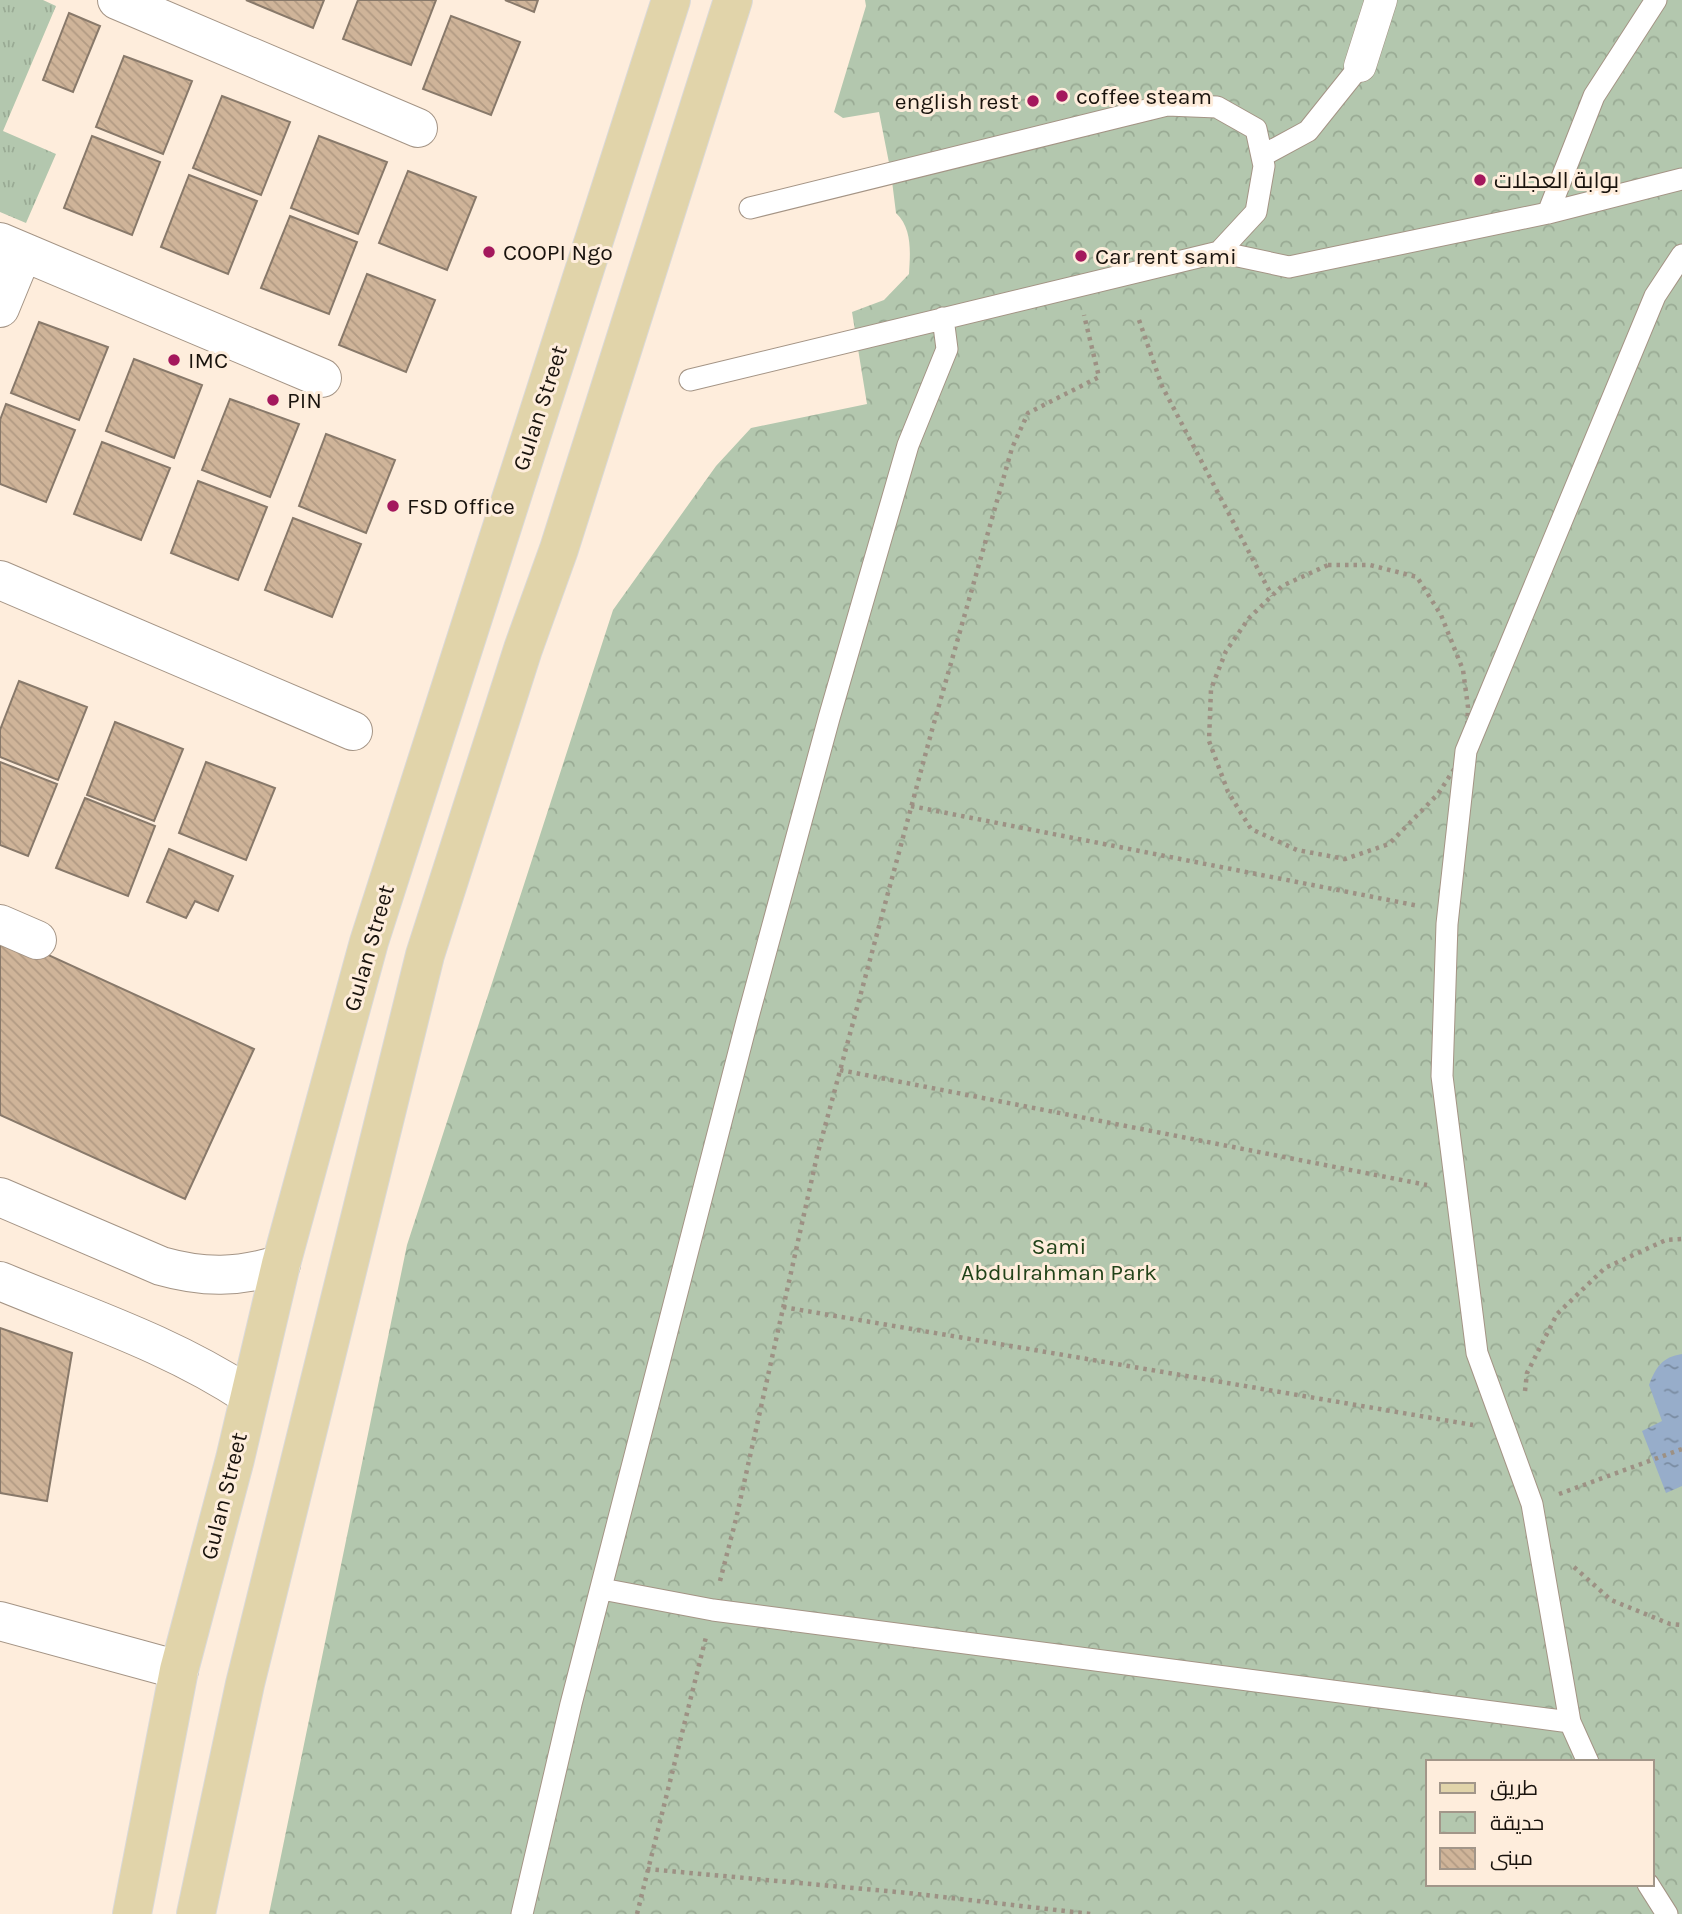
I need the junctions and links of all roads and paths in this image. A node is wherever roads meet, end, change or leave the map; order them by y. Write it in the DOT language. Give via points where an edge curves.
graph roads {
  1 [pos="117,0"];
  2 [pos="671,0"];
  3 [pos="733,0"];
  4 [pos="1381,0"];
  5 [pos="1656,0"];
  6 [pos="1360,66"];
  7 [pos="418,128"];
  8 [pos="1262,156"];
  9 [pos="1682,179"];
  10 [pos="750,208"];
  11 [pos="1548,213"];
  12 [pos="11,247"];
  13 [pos="1219,252"];
  14 [pos="1682,255"];
  15 [pos="1077,287"];
  16 [pos="0,308"];
  17 [pos="943,318"];
  18 [pos="1139,320"];
  19 [pos="322,378"];
  20 [pos="690,380"];
  21 [pos="0,580"];
  22 [pos="1272,596"];
  23 [pos="353,731"];
  24 [pos="1465,751"];
  25 [pos="911,806"];
  26 [pos="1448,912"];
  27 [pos="0,924"];
  28 [pos="37,940"];
  29 [pos="840,1070"];
  30 [pos="1457,1191"];
  31 [pos="0,1197"];
  32 [pos="1682,1238"];
  33 [pos="281,1264"];
  34 [pos="0,1281"];
  35 [pos="783,1307"];
  36 [pos="249,1396"];
  37 [pos="1524,1400"];
  38 [pos="1505,1430"];
  39 [pos="1682,1449"];
  40 [pos="1532,1504"];
  41 [pos="1564,1558"];
  42 [pos="602,1589"];
  43 [pos="713,1609"];
  44 [pos="0,1621"];
  45 [pos="1682,1625"];
  46 [pos="179,1670"];
  47 [pos="1570,1721"];
  48 [pos="1587,1760"];
  49 [pos="646,1869"];
  50 [pos="1649,1886"];
  51 [pos="132,1914"];
  52 [pos="196,1914"];
  53 [pos="522,1914"];
  54 [pos="637,1914"];
  55 [pos="1091,1914"];
  56 [pos="1667,1914"];
  1 -- 7 [label="street"];
  2 -- 33 [label="main road, Gulan Street" via="369,942"];
  3 -- 52 [label="main road" via="425,954 245,1684"];
  4 -- 6 [label="street"];
  5 -- 11 [label="lane" via="1594,96"];
  6 -- 8 [label="lane" via="1308,131"];
  8 -- 10 [label="lane" via="1256,129 1217,107 1167,105"];
  8 -- 13 [label="lane" via="1256,212"];
  9 -- 11 [label="lane"];
  11 -- 13 [label="lane" via="1289,267"];
  12 -- 16 [label="street"];
  12 -- 19 [label="street"];
  13 -- 15 [label="lane"];
  14 -- 24 [label="lane" via="1655,296"];
  15 -- 17 [label="lane"];
  15 -- 25 [label="path" via="1099,377 1028,414 1012,448"];
  17 -- 20 [label="lane"];
  17 -- 42 [label="lane" via="947,349 908,444 829,718"];
  18 -- 22 [label="path" via="1162,386"];
  21 -- 23 [label="street"];
  22 -- 24 [label="path" via="1282,586 1328,565 1370,565 1417,577 1441,615 1463,670 1468,707"];
  22 -- 24 [label="path" via="1249,618 1226,651 1211,689 1209,741 1228,792 1251,829 1297,850 1345,859 1389,844 1438,794"];
  24 -- 26 [label="lane"];
  25 -- 26 [label="path"];
  25 -- 29 [label="path"];
  26 -- 30 [label="lane" via="1442,1076"];
  27 -- 28 [label="street"];
  29 -- 30 [label="path"];
  29 -- 35 [label="path"];
  30 -- 38 [label="lane" via="1477,1353"];
  31 -- 33 [label="street" via="185,1273 234,1276"];
  32 -- 37 [label="path" via="1666,1240 1605,1268 1557,1314 1527,1373"];
  33 -- 36 [label="main road, Gulan Street"];
  34 -- 36 [label="street" via="165,1348"];
  35 -- 38 [label="path"];
  35 -- 43 [label="path"];
  36 -- 46 [label="main road, Gulan Street"];
  38 -- 40 [label="lane"];
  39 -- 40 [label="path"];
  40 -- 47 [label="lane"];
  41 -- 45 [label="path" via="1611,1600"];
  42 -- 43 [label="lane"];
  42 -- 53 [label="lane"];
  43 -- 47 [label="lane"];
  43 -- 49 [label="path"];
  44 -- 46 [label="street"];
  46 -- 51 [label="main road, Gulan Street"];
  47 -- 48 [label="lane"];
  49 -- 54 [label="path"];
  49 -- 55 [label="path"];
  50 -- 56 [label="lane"];
}
